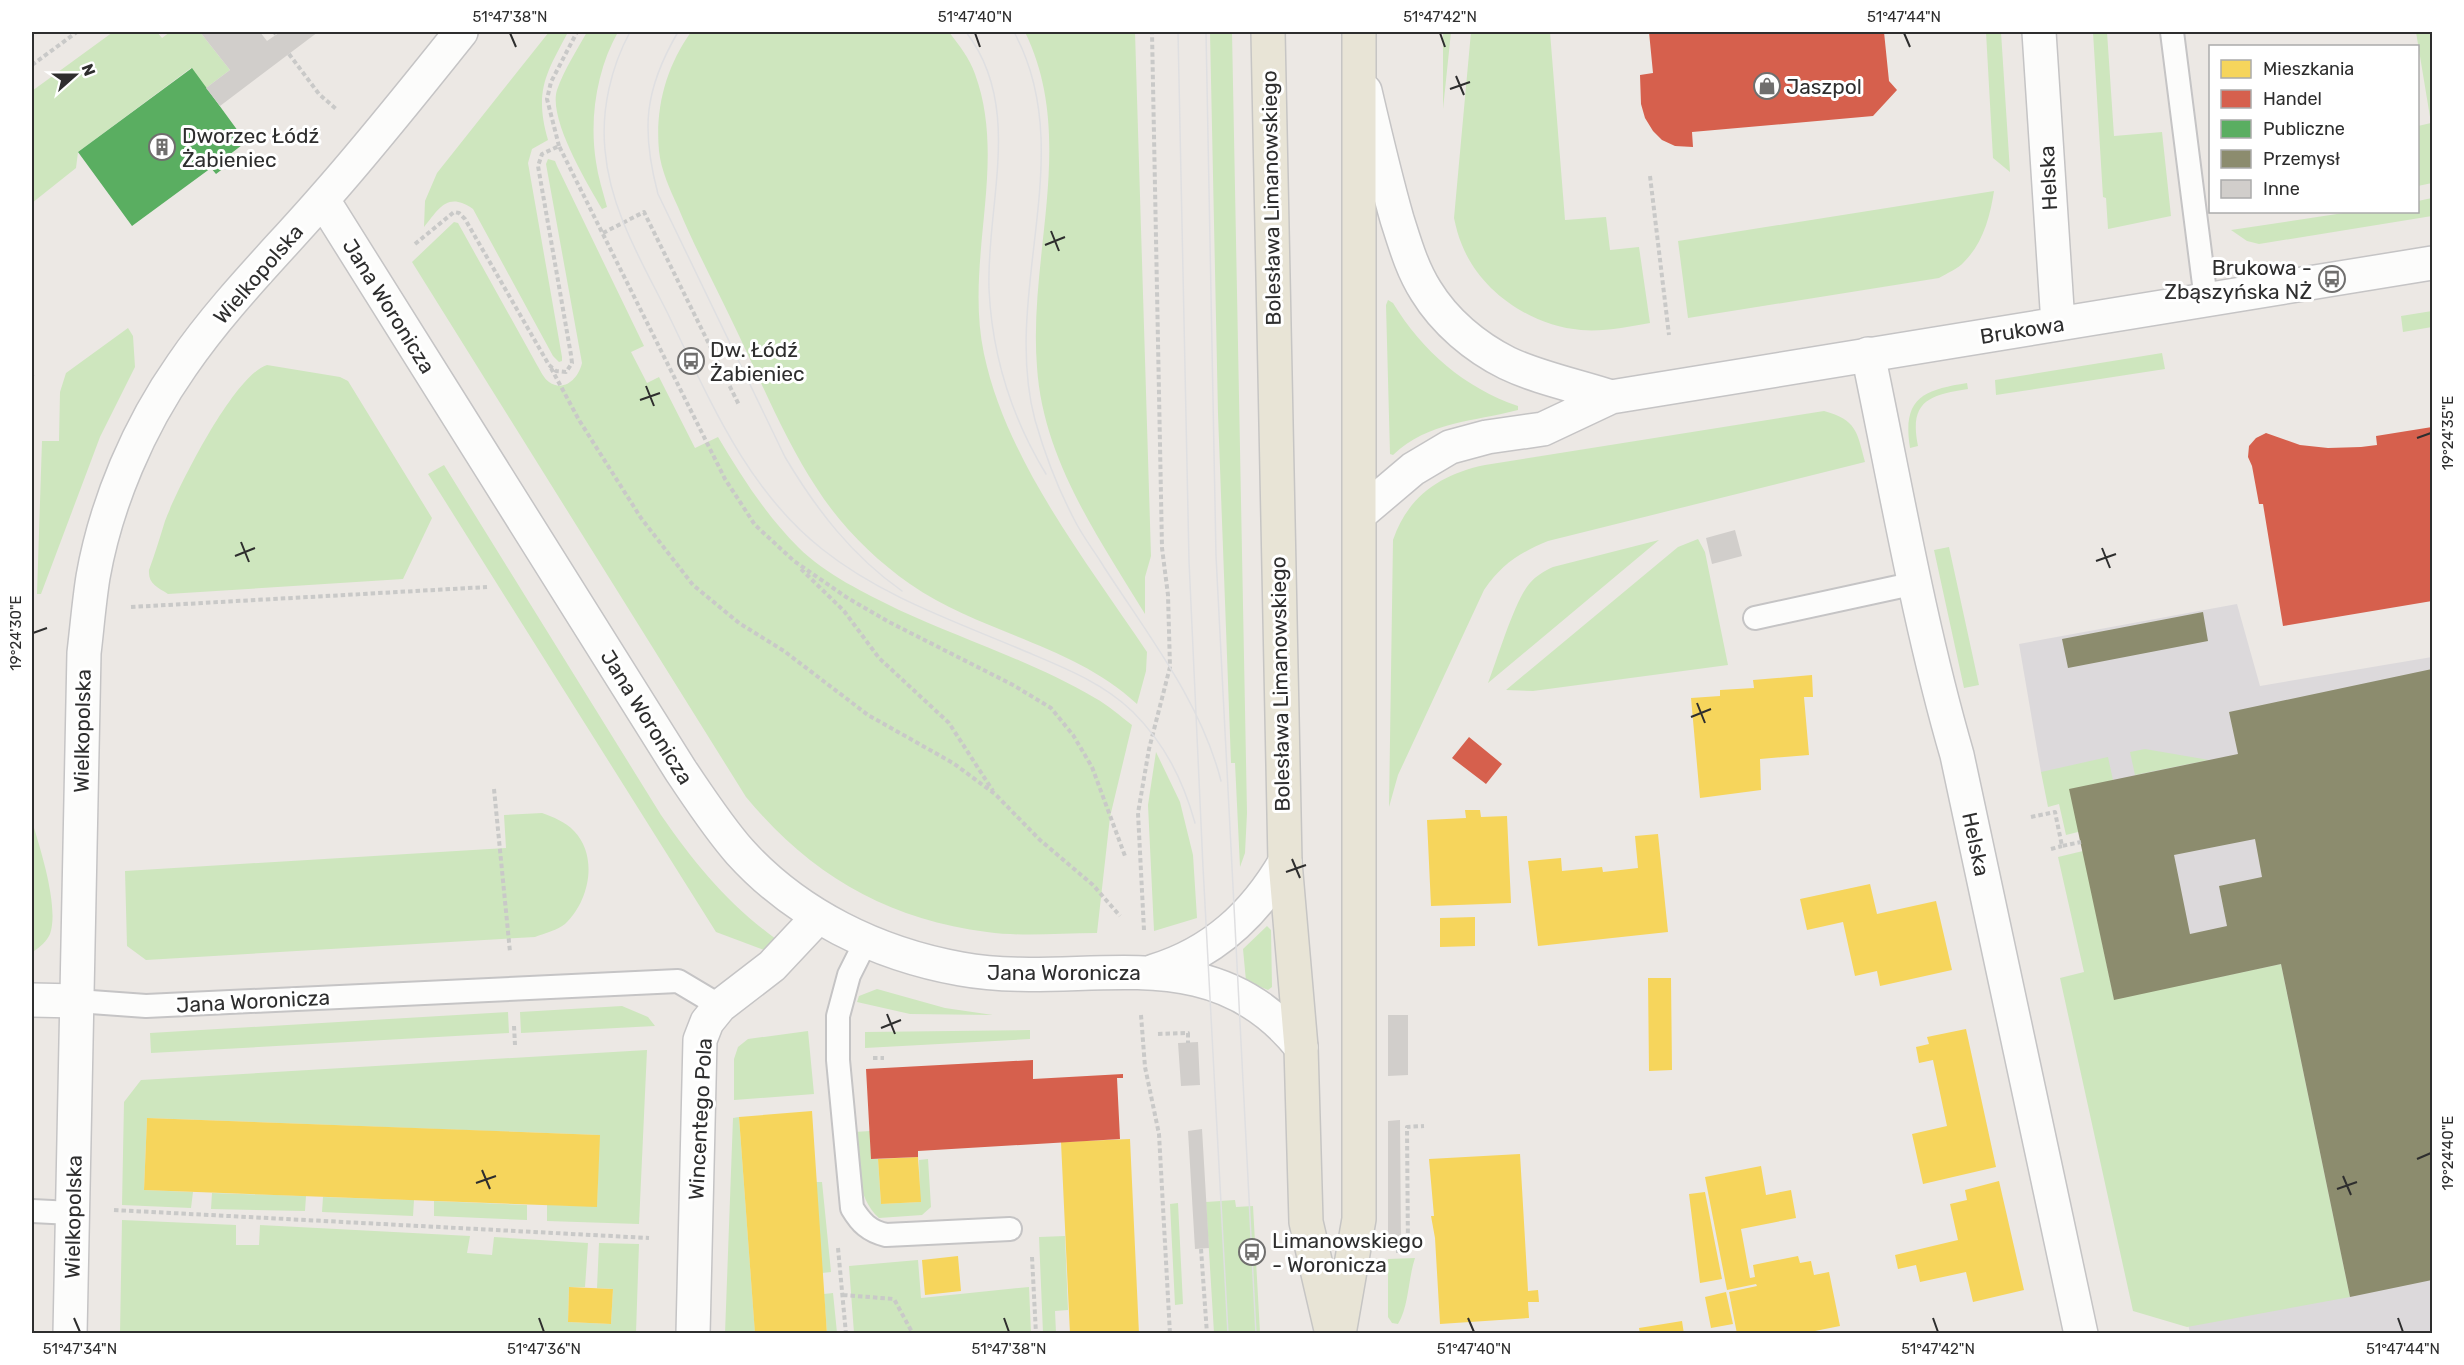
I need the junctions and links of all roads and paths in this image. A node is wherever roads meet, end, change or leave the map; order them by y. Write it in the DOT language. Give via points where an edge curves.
graph roads {
  1 [pos="77,32"];
  2 [pos="461,32"];
  3 [pos="577,32"];
  4 [pos="1152,32"];
  5 [pos="1268,32"];
  6 [pos="1359,32"];
  7 [pos="2039,32"];
  8 [pos="2172,32"];
  9 [pos="289,54"];
  10 [pos="32,65"];
  11 [pos="1360,68"];
  12 [pos="336,109"];
  13 [pos="560,146"];
  14 [pos="1650,176"];
  15 [pos="323,200"];
  16 [pos="603,233"];
  17 [pos="415,244"];
  18 [pos="2433,263"];
  19 [pos="2206,300"];
  20 [pos="2058,324"];
  21 [pos="1669,335"];
  22 [pos="1868,354"];
  23 [pos="549,365"];
  24 [pos="1611,397"];
  25 [pos="739,405"];
  26 [pos="1361,513"];
  27 [pos="794,561"];
  28 [pos="1916,583"];
  29 [pos="487,587"];
  30 [pos="129,607"];
  31 [pos="1755,618"];
  32 [pos="494,789"];
  33 [pos="995,794"];
  34 [pos="2031,817"];
  35 [pos="2080,842"];
  36 [pos="2062,846"];
  37 [pos="2051,849"];
  38 [pos="1125,856"];
  39 [pos="1285,862"];
  40 [pos="1120,916"];
  41 [pos="818,917"];
  42 [pos="1144,934"];
  43 [pos="866,941"];
  44 [pos="1153,972"];
  45 [pos="513,989"];
  46 [pos="32,1000"];
  47 [pos="77,1001"];
  48 [pos="720,1006"];
  49 [pos="1141,1009"];
  50 [pos="1158,1034"];
  51 [pos="1188,1043"];
  52 [pos="515,1045"];
  53 [pos="1301,1047"];
  54 [pos="1424,1126"];
  55 [pos="113,1210"];
  56 [pos="32,1211"];
  57 [pos="72,1213"];
  58 [pos="1010,1229"];
  59 [pos="649,1238"];
  60 [pos="1394,1244"];
  61 [pos="1202,1249"];
  62 [pos="843,1295"];
  63 [pos="70,1334"];
  64 [pos="693,1334"];
  65 [pos="914,1334"];
  66 [pos="1036,1334"];
  67 [pos="1170,1334"];
  68 [pos="1207,1334"];
  69 [pos="1332,1334"];
  70 [pos="1339,1334"];
  71 [pos="2081,1334"];
  1 -- 10 [label="path"];
  2 -- 15 [label="street, Wielkopolska"];
  3 -- 13 [label="path" via="551,82 547,99"];
  4 -- 42 [label="path" via="1162,548 1170,668 1149,749 1138,813"];
  5 -- 39 [label="main road, Bolesława Limanowskiego"];
  6 -- 11 [label="main road"];
  7 -- 20 [label="street, Helska"];
  8 -- 19 [label="lane"];
  9 -- 12 [label="path" via="319,94"];
  11 -- 24 [label="street" via="1388,188 1411,263 1438,308 1469,339 1507,363"];
  11 -- 26 [label="main road"];
  13 -- 16 [label="path"];
  13 -- 23 [label="path" via="542,154 538,166 572,363 566,372 560,373"];
  14 -- 21 [label="path"];
  15 -- 41 [label="street, Jana Woronicza" via="709,813 760,873"];
  15 -- 47 [label="street, Wielkopolska" via="182,365 134,453 109,518 93,576 84,653"];
  16 -- 25 [label="path" via="644,212"];
  16 -- 27 [label="path" via="725,479 755,525"];
  17 -- 23 [label="path" via="454,212 459,213"];
  18 -- 19 [label="street, Brukowa"];
  19 -- 20 [label="street, Brukowa"];
  20 -- 22 [label="street, Brukowa"];
  22 -- 24 [label="street, Brukowa"];
  22 -- 28 [label="street, Helska"];
  23 -- 33 [label="path" via="641,518 693,585 739,623 784,651 868,715 953,763"];
  24 -- 26 [label="street" via="1543,429 1450,447 1413,469"];
  26 -- 70 [label="main road" via="1359,1219"];
  27 -- 33 [label="path" via="844,611 879,658 949,723"];
  27 -- 38 [label="path" via="880,617 1051,708 1092,767"];
  28 -- 31 [label="lane"];
  28 -- 71 [label="street, Helska" via="1957,755"];
  29 -- 30 [label="path"];
  32 -- 45 [label="path"];
  33 -- 40 [label="path" via="1040,840 1093,885"];
  34 -- 36 [label="path" via="2055,812"];
  35 -- 36 [label="path"];
  36 -- 37 [label="path"];
  39 -- 44 [label="street" via="1252,910 1223,937 1194,956"];
  39 -- 53 [label="main road, Bolesława Limanowskiego"];
  41 -- 43 [label="street, Jana Woronicza"];
  41 -- 48 [label="street, Wincentego Pola" via="772,966"];
  43 -- 44 [label="street, Jana Woronicza" via="932,964 993,973"];
  43 -- 58 [label="lane" via="849,975 838,1016 838,1060 852,1208 861,1222 874,1232 885,1234"];
  44 -- 53 [label="street" via="1210,983 1238,995 1276,1018"];
  45 -- 47 [label="lane, Jana Woronicza" via="146,1006"];
  45 -- 48 [label="lane, Jana Woronicza" via="678,981"];
  45 -- 52 [label="path"];
  46 -- 47 [label="street, Jana Woronicza"];
  47 -- 57 [label="street, Wielkopolska"];
  48 -- 64 [label="street, Wincentego Pola" via="707,1022 700,1040"];
  49 -- 67 [label="path" via="1145,1067 1159,1134"];
  50 -- 51 [label="path" via="1188,1033"];
  53 -- 69 [label="main road, Bolesława Limanowskiego" via="1306,1222"];
  54 -- 60 [label="path" via="1407,1127 1408,1251 1394,1251"];
  55 -- 59 [label="path"];
  56 -- 57 [label="lane"];
  57 -- 63 [label="street, Wielkopolska"];
  58 -- 66 [label="path" via="1030,1228"];
  61 -- 68 [label="path"];
  62 -- 65 [label="path" via="894,1299"];
}
